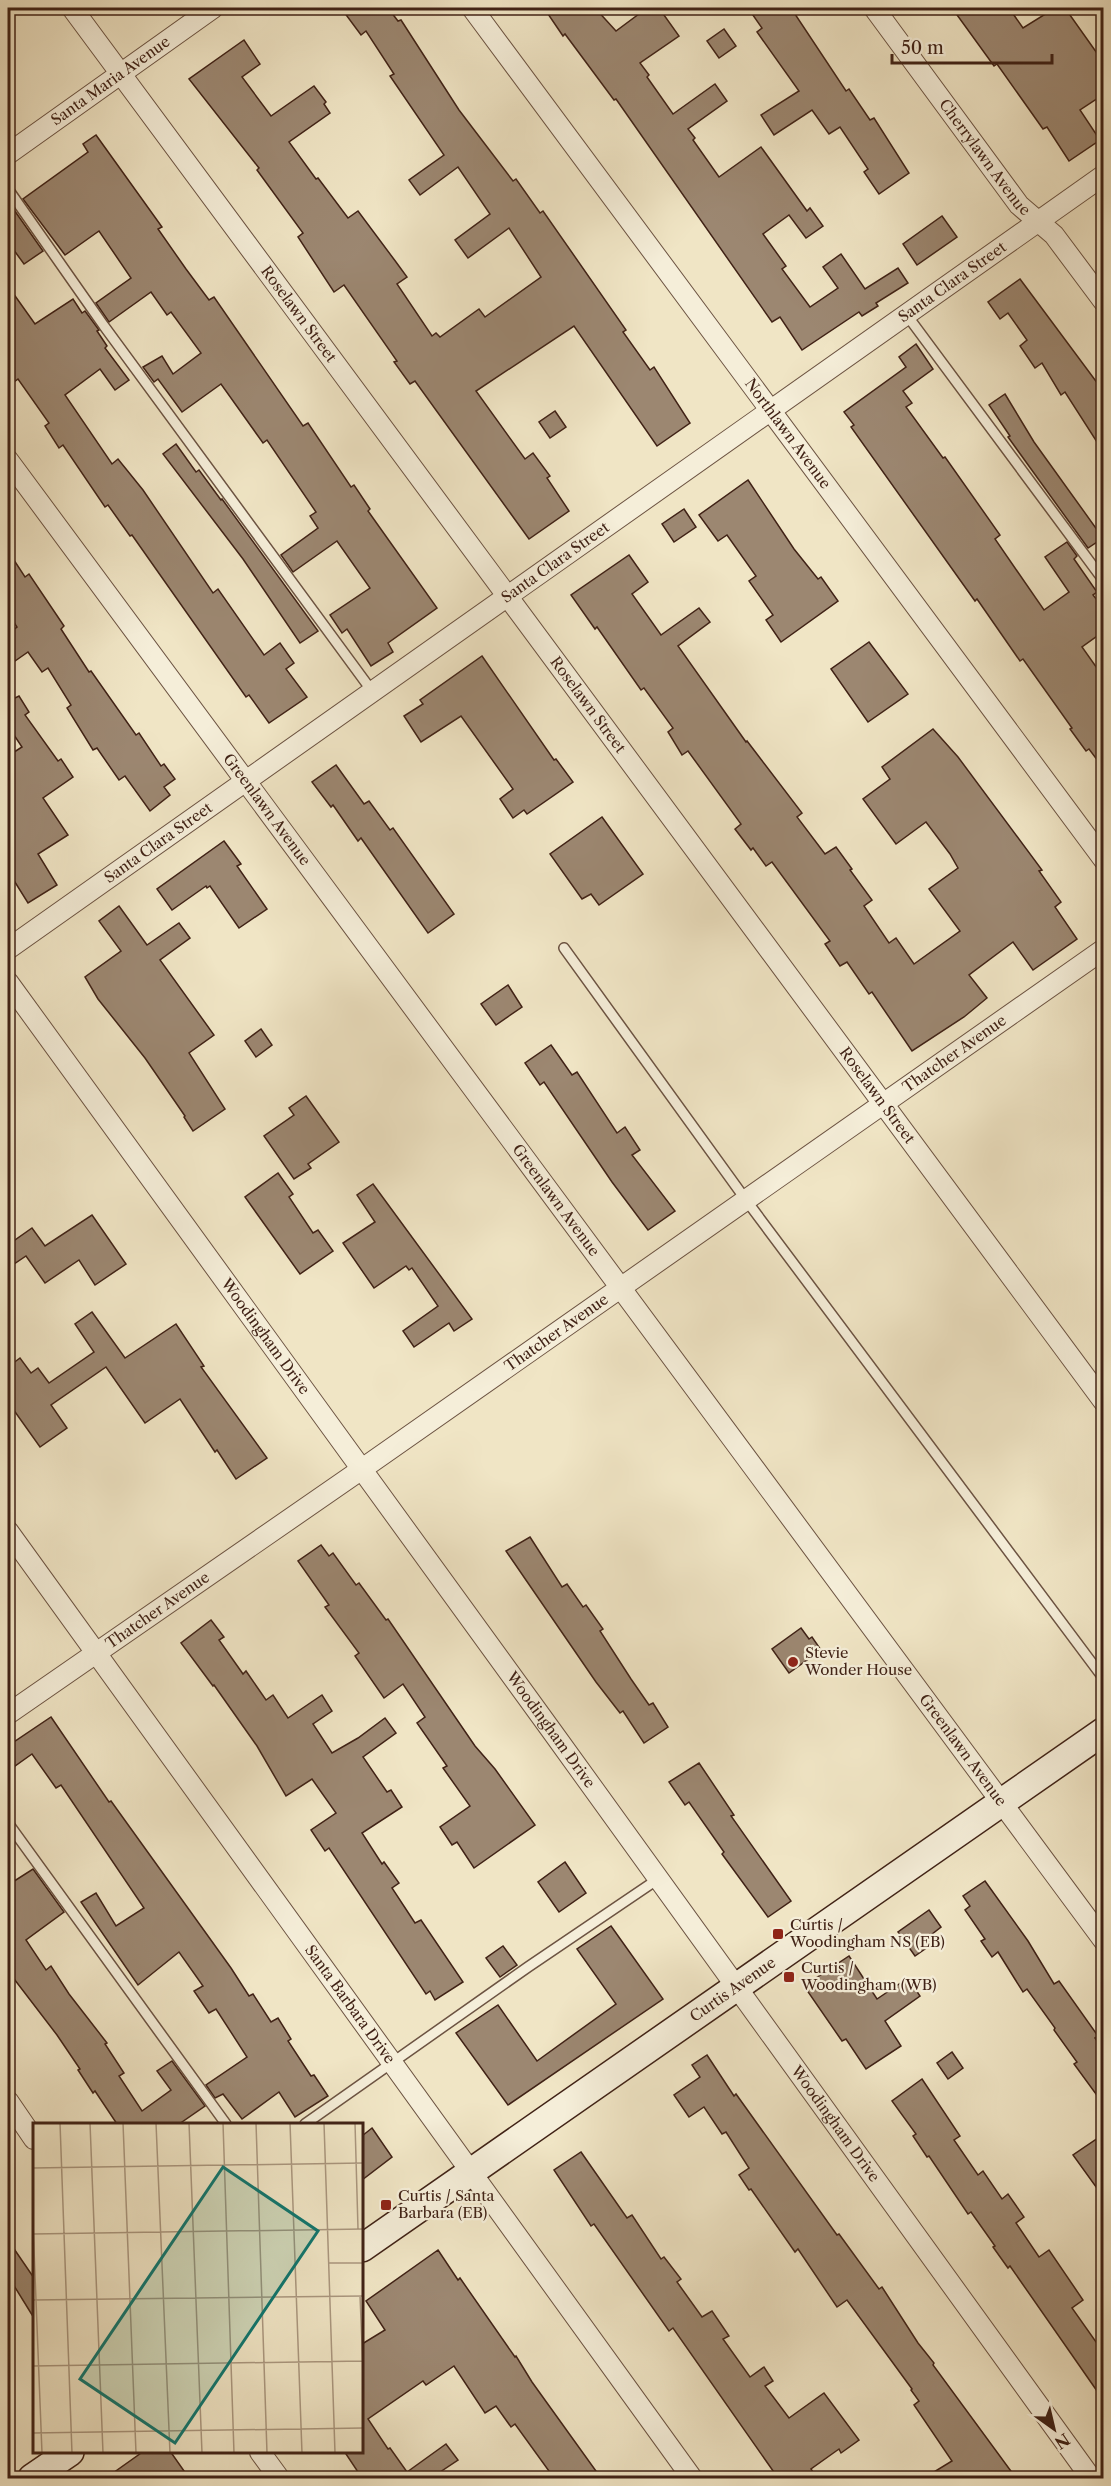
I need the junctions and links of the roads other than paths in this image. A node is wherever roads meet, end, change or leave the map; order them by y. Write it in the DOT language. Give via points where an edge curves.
graph roads {
  1 [pos="72,8"];
  2 [pos="213,8"];
  3 [pos="472,8"];
  4 [pos="874,8"];
  5 [pos="120,73"];
  6 [pos="8,153"];
  7 [pos="1104,175"];
  8 [pos="8,189"];
  9 [pos="1037,221"];
  10 [pos="1104,302"];
  11 [pos="906,314"];
  12 [pos="770,410"];
  13 [pos="8,460"];
  14 [pos="1104,582"];
  15 [pos="507,596"];
  16 [pos="372,691"];
  17 [pos="245,781"];
  18 [pos="1104,860"];
  19 [pos="564,948"];
  20 [pos="8,949"];
  21 [pos="1104,949"];
  22 [pos="8,982"];
  23 [pos="883,1104"];
  24 [pos="746,1200"];
  25 [pos="621,1287"];
  26 [pos="1104,1402"];
  27 [pos="362,1469"];
  28 [pos="8,1531"];
  29 [pos="97,1654"];
  30 [pos="1104,1679"];
  31 [pos="8,1714"];
  32 [pos="1104,1731"];
  33 [pos="1001,1802"];
  34 [pos="8,1823"];
  35 [pos="658,1879"];
  36 [pos="1104,1941"];
  37 [pos="735,1987"];
  38 [pos="392,2063"];
  39 [pos="8,2101"];
  40 [pos="225,2123"];
  41 [pos="306,2123"];
  42 [pos="33,2138"];
  43 [pos="471,2172"];
  44 [pos="363,2247"];
  45 [pos="67,2453"];
  46 [pos="261,2453"];
  47 [pos="32,2478"];
  48 [pos="279,2478"];
  49 [pos="692,2478"];
  50 [pos="1091,2478"];
  1 -- 5 [label="street, Roselawn Street"];
  2 -- 5 [label="street, Santa Maria Avenue"];
  3 -- 12 [label="street, Northlawn Avenue"];
  4 -- 9 [label="street, Cherrylawn Avenue" via="1019,205"];
  5 -- 6 [label="street, Santa Maria Avenue"];
  5 -- 15 [label="street, Roselawn Street"];
  7 -- 9 [label="street, Santa Clara Street"];
  8 -- 16 [label="lane"];
  9 -- 10 [label="street, Cherrylawn Avenue" via="1054,235"];
  9 -- 11 [label="street, Santa Clara Street"];
  11 -- 12 [label="street, Santa Clara Street"];
  11 -- 14 [label="lane"];
  12 -- 15 [label="street, Santa Clara Street"];
  12 -- 18 [label="street, Northlawn Avenue"];
  13 -- 17 [label="street, Greenlawn Avenue"];
  15 -- 16 [label="street, Santa Clara Street"];
  15 -- 23 [label="street, Roselawn Street"];
  16 -- 17 [label="street, Santa Clara Street"];
  17 -- 20 [label="street, Santa Clara Street"];
  17 -- 25 [label="street, Greenlawn Avenue"];
  19 -- 24 [label="lane"];
  21 -- 23 [label="street, Thatcher Avenue"];
  22 -- 27 [label="street, Woodingham Drive"];
  23 -- 24 [label="street, Thatcher Avenue"];
  23 -- 26 [label="street, Roselawn Street"];
  24 -- 25 [label="street, Thatcher Avenue"];
  24 -- 30 [label="lane"];
  25 -- 27 [label="street, Thatcher Avenue"];
  25 -- 33 [label="street, Greenlawn Avenue"];
  27 -- 29 [label="street, Thatcher Avenue"];
  27 -- 35 [label="street, Woodingham Drive"];
  28 -- 29 [label="street, Santa Barbara Drive"];
  29 -- 31 [label="street, Thatcher Avenue"];
  29 -- 38 [label="street, Santa Barbara Drive"];
  32 -- 33 [label="street, Curtis Avenue"];
  33 -- 36 [label="street, Greenlawn Avenue"];
  33 -- 37 [label="street, Curtis Avenue"];
  34 -- 40 [label="lane"];
  35 -- 37 [label="street, Woodingham Drive"];
  35 -- 38 [label="lane"];
  37 -- 43 [label="street, Curtis Avenue"];
  37 -- 50 [label="street, Woodingham Drive"];
  38 -- 41 [label="lane"];
  38 -- 43 [label="street, Santa Barbara Drive"];
  39 -- 42 [label="street"];
  43 -- 44 [label="street, Curtis Avenue"];
  43 -- 49 [label="street, Santa Barbara Drive"];
  45 -- 47 [label="street"];
  46 -- 48 [label="street"];
}
